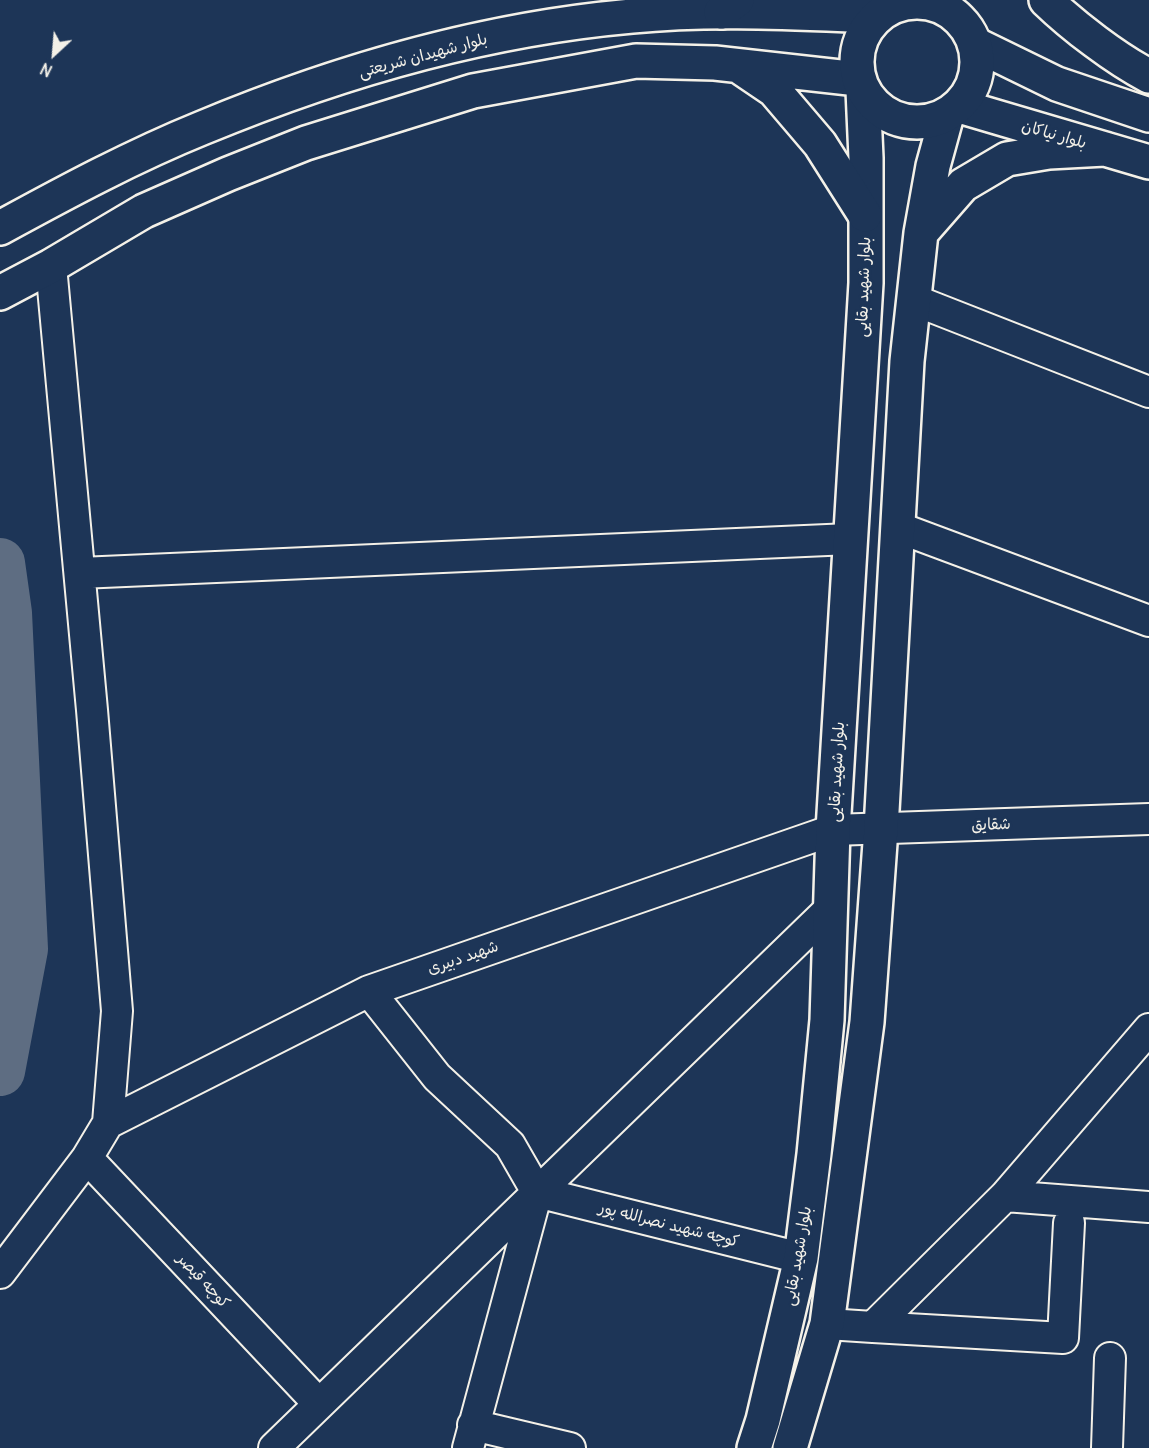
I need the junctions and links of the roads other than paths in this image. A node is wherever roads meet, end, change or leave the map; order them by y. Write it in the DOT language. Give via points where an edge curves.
graph roads {
  1 [pos="1046,0"];
  2 [pos="729,6"];
  3 [pos="882,9"];
  4 [pos="968,23"];
  5 [pos="739,66"];
  6 [pos="1149,76"];
  7 [pos="861,84"];
  8 [pos="953,111"];
  9 [pos="1149,115"];
  10 [pos="1105,149"];
  11 [pos="1149,162"];
  12 [pos="865,215"];
  13 [pos="0,228"];
  14 [pos="921,233"];
  15 [pos="51,266"];
  16 [pos="0,293"];
  17 [pos="914,300"];
  18 [pos="1149,392"];
  19 [pos="897,527"];
  20 [pos="850,539"];
  21 [pos="80,573"];
  22 [pos="1149,621"];
  23 [pos="1149,819"];
  24 [pos="881,829"];
  25 [pos="833,830"];
  26 [pos="831,909"];
  27 [pos="369,991"];
  28 [pos="1149,1029"];
  29 [pos="108,1123"];
  30 [pos="87,1158"];
  31 [pos="537,1192"];
  32 [pos="1005,1196"];
  33 [pos="1149,1207"];
  34 [pos="1069,1223"];
  35 [pos="801,1258"];
  36 [pos="0,1273"];
  37 [pos="828,1324"];
  38 [pos="873,1327"];
  39 [pos="1110,1358"];
  40 [pos="319,1404"];
  41 [pos="471,1436"];
  42 [pos="274,1448"];
  43 [pos="570,1448"];
  44 [pos="754,1448"];
  45 [pos="790,1448"];
  46 [pos="1107,1448"];
  1 -- 6 [label="main road" via="1133,68"];
  2 -- 3 [label="main road, بلوار شهیدان شریعتی"];
  2 -- 13 [label="main road, بلوار شهیدان شریعتی" via="546,27 456,44 380,66 201,128"];
  3 -- 4 [label="main road" via="906,2 928,2 949,9"];
  3 -- 7 [label="main road" via="865,29 858,45 856,62"];
  4 -- 8 [label="main road" via="978,66 972,88"];
  4 -- 9 [label="main road" via="1057,84"];
  5 -- 7 [label="main road"];
  5 -- 12 [label="main road" via="774,90 812,135"];
  5 -- 15 [label="main road" via="636,61 473,91 306,142 237,170 144,211"];
  7 -- 8 [label="main road" via="874,105 890,117 928,122"];
  7 -- 12 [label="main road, بلوار شهید بقایی"];
  8 -- 10 [label="main road, بلوار نیاکان"];
  8 -- 14 [label="main road" via="933,166"];
  10 -- 11 [label="main road, بلوار نیاکان"];
  10 -- 14 [label="main road" via="1007,159 963,185"];
  12 -- 20 [label="main road, بلوار شهید بقایی" via="866,283"];
  14 -- 17 [label="main road"];
  15 -- 16 [label="main road"];
  15 -- 21 [label="street"];
  17 -- 18 [label="street"];
  17 -- 19 [label="main road"];
  19 -- 22 [label="street"];
  19 -- 24 [label="main road"];
  20 -- 21 [label="street"];
  20 -- 25 [label="main road, بلوار شهید بقایی"];
  21 -- 29 [label="street" via="117,1011"];
  23 -- 24 [label="street, شقایق"];
  24 -- 25 [label="street, شقایق"];
  24 -- 37 [label="main road" via="867,1022"];
  25 -- 26 [label="main road, بلوار شهید بقایی"];
  25 -- 27 [label="street, شهید دبیری"];
  26 -- 31 [label="street"];
  26 -- 35 [label="main road, بلوار شهید بقایی" via="827,1020"];
  27 -- 29 [label="street, شهید دبیری"];
  27 -- 31 [label="street" via="437,1077 510,1145"];
  28 -- 32 [label="street"];
  29 -- 30 [label="street"];
  30 -- 36 [label="street"];
  30 -- 40 [label="street, کوچه قیصر"];
  31 -- 35 [label="street, کوچه شهید نصرالله پور"];
  31 -- 40 [label="street"];
  31 -- 41 [label="street"];
  32 -- 33 [label="street"];
  32 -- 38 [label="street"];
  34 -- 38 [label="street" via="1063,1338"];
  35 -- 44 [label="main road, بلوار شهید بقایی"];
  37 -- 38 [label="street"];
  37 -- 45 [label="main road"];
  39 -- 46 [label="street"];
  40 -- 42 [label="street"];
  41 -- 43 [label="street"];
}
